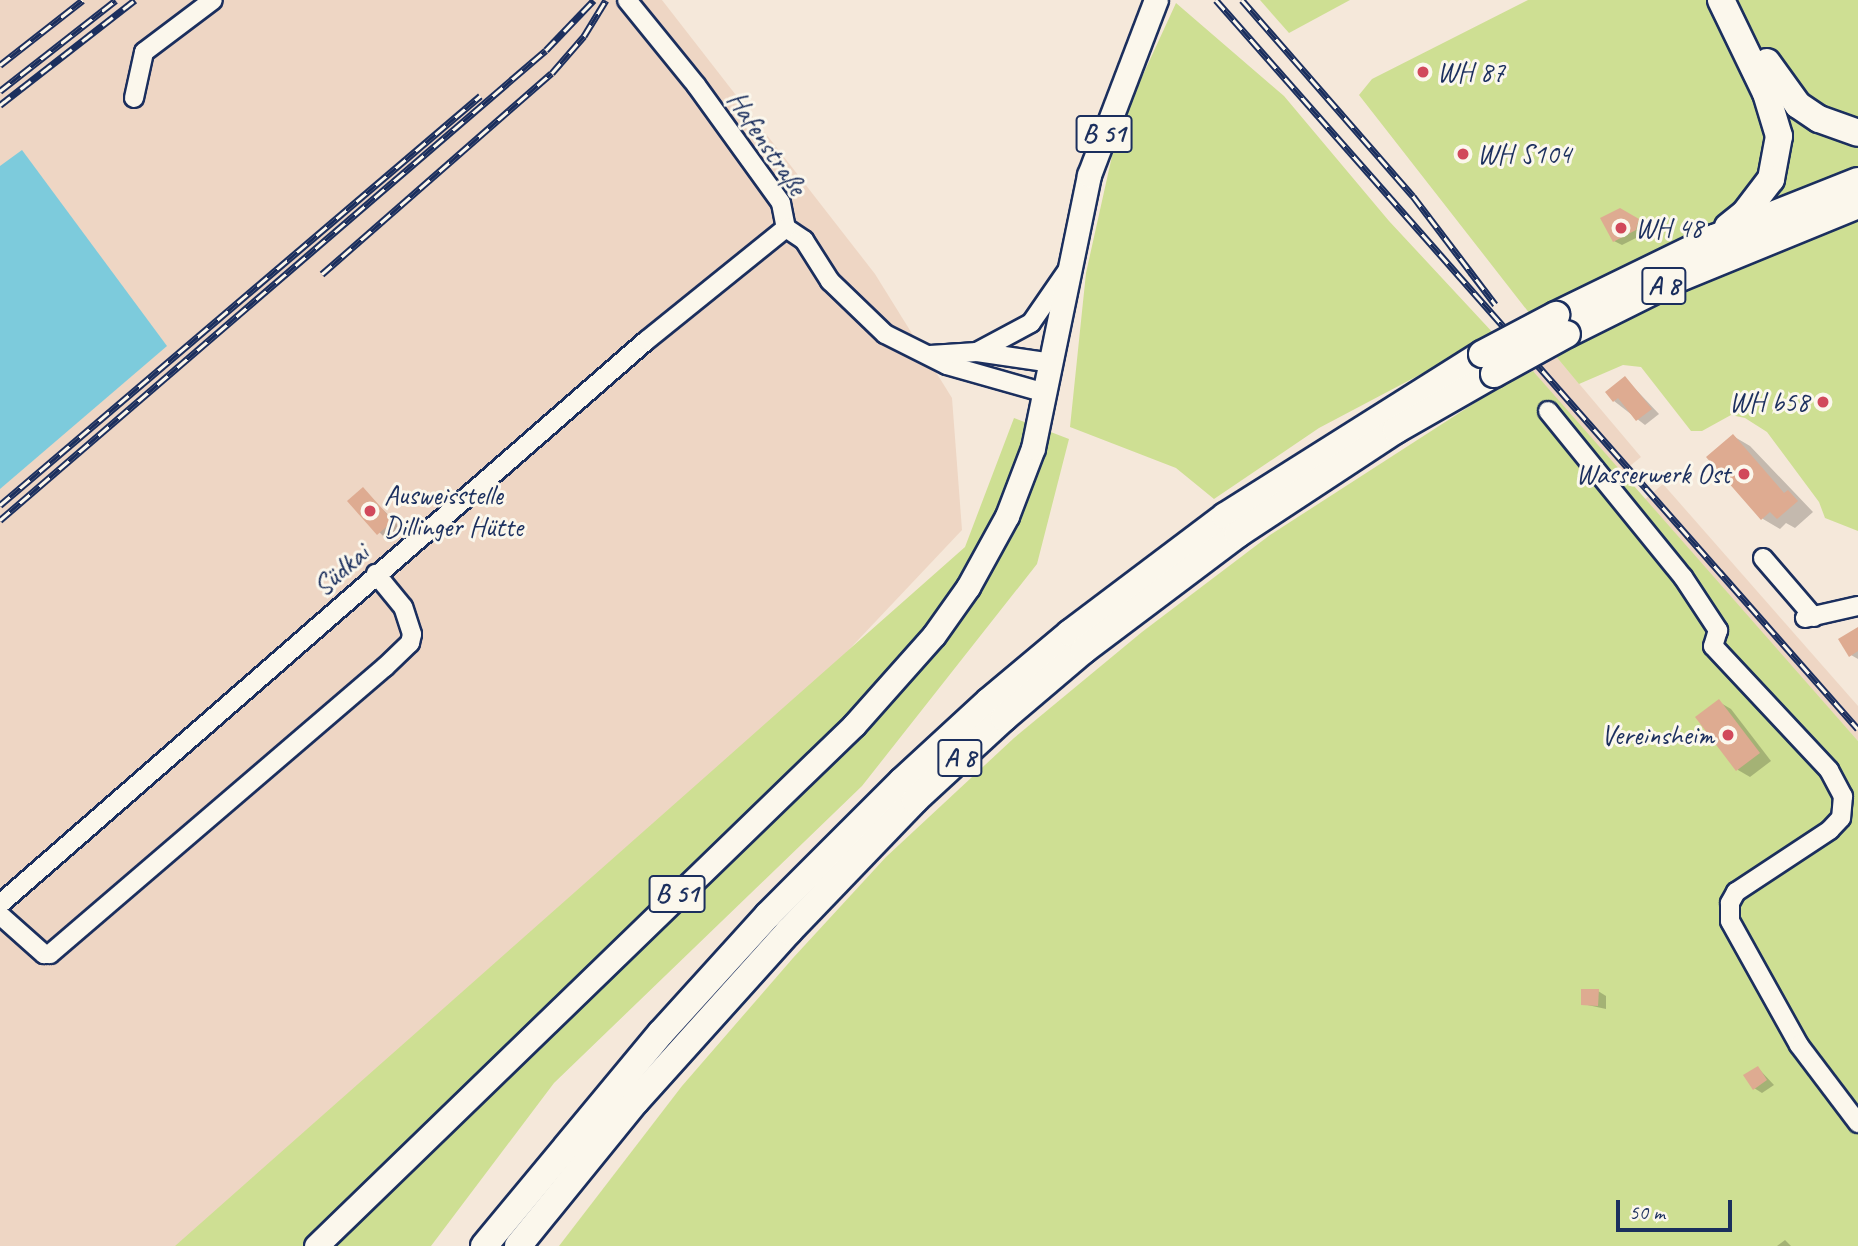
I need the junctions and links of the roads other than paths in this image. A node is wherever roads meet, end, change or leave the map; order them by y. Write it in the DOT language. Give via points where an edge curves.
graph roads {
  1 [pos="212,0"];
  2 [pos="627,0"];
  3 [pos="1721,0"];
  4 [pos="1735,0"];
  5 [pos="1155,3"];
  6 [pos="134,98"];
  7 [pos="1858,133"];
  8 [pos="1858,181"];
  9 [pos="1858,205"];
  10 [pos="786,228"];
  11 [pos="1714,238"];
  12 [pos="1069,268"];
  13 [pos="1562,325"];
  14 [pos="977,352"];
  15 [pos="930,355"];
  16 [pos="1052,363"];
  17 [pos="1488,364"];
  18 [pos="1045,393"];
  19 [pos="1548,411"];
  20 [pos="1763,558"];
  21 [pos="376,575"];
  22 [pos="1858,606"];
  23 [pos="0,904"];
  24 [pos="0,915"];
  25 [pos="1858,1123"];
  26 [pos="316,1246"];
  27 [pos="484,1246"];
  28 [pos="517,1246"];
  1 -- 6 [label="street" via="144,52"];
  2 -- 10 [label="street, Hafenstraße" via="696,85 781,203"];
  3 -- 11 [label="highway" via="1774,114 1778,157 1761,194"];
  4 -- 7 [label="highway" via="1777,82 1819,119"];
  5 -- 12 [label="main road, B 51" via="1093,162"];
  8 -- 11 [label="highway, A 8"];
  9 -- 13 [label="highway, A 8"];
  10 -- 15 [label="street, Hafenstraße" via="804,240 830,281 869,324"];
  10 -- 21 [label="street, Südkai" via="657,332"];
  11 -- 13 [label="highway, A 8"];
  12 -- 14 [label="street, Hafenstraße" via="1031,323"];
  12 -- 16 [label="main road, B 51"];
  13 -- 17 [label="highway, A 8, bridge"];
  14 -- 15 [label="street, Hafenstraße"];
  14 -- 16 [label="street, Hafenstraße"];
  15 -- 18 [label="street, Hafenstraße" via="947,365"];
  16 -- 18 [label="main road, B 51"];
  17 -- 27 [label="highway, A 8" via="1225,516 1080,625 989,701 759,925 661,1033"];
  17 -- 28 [label="highway, A 8" via="1238,534 1104,634 1004,718 915,800 789,930 636,1101"];
  18 -- 26 [label="main road, B 51" via="1020,486 981,568 898,677"];
  19 -- 25 [label="street" via="1683,576 1718,630 1713,646 1829,770 1843,796 1841,818 1830,830 1736,892 1730,903 1730,921 1799,1045"];
  20 -- 22 [label="street" via="1807,618"];
  21 -- 23 [label="street, Südkai"];
  21 -- 24 [label="street" via="403,607 411,629 410,643 391,661 50,954 44,954"];
}
